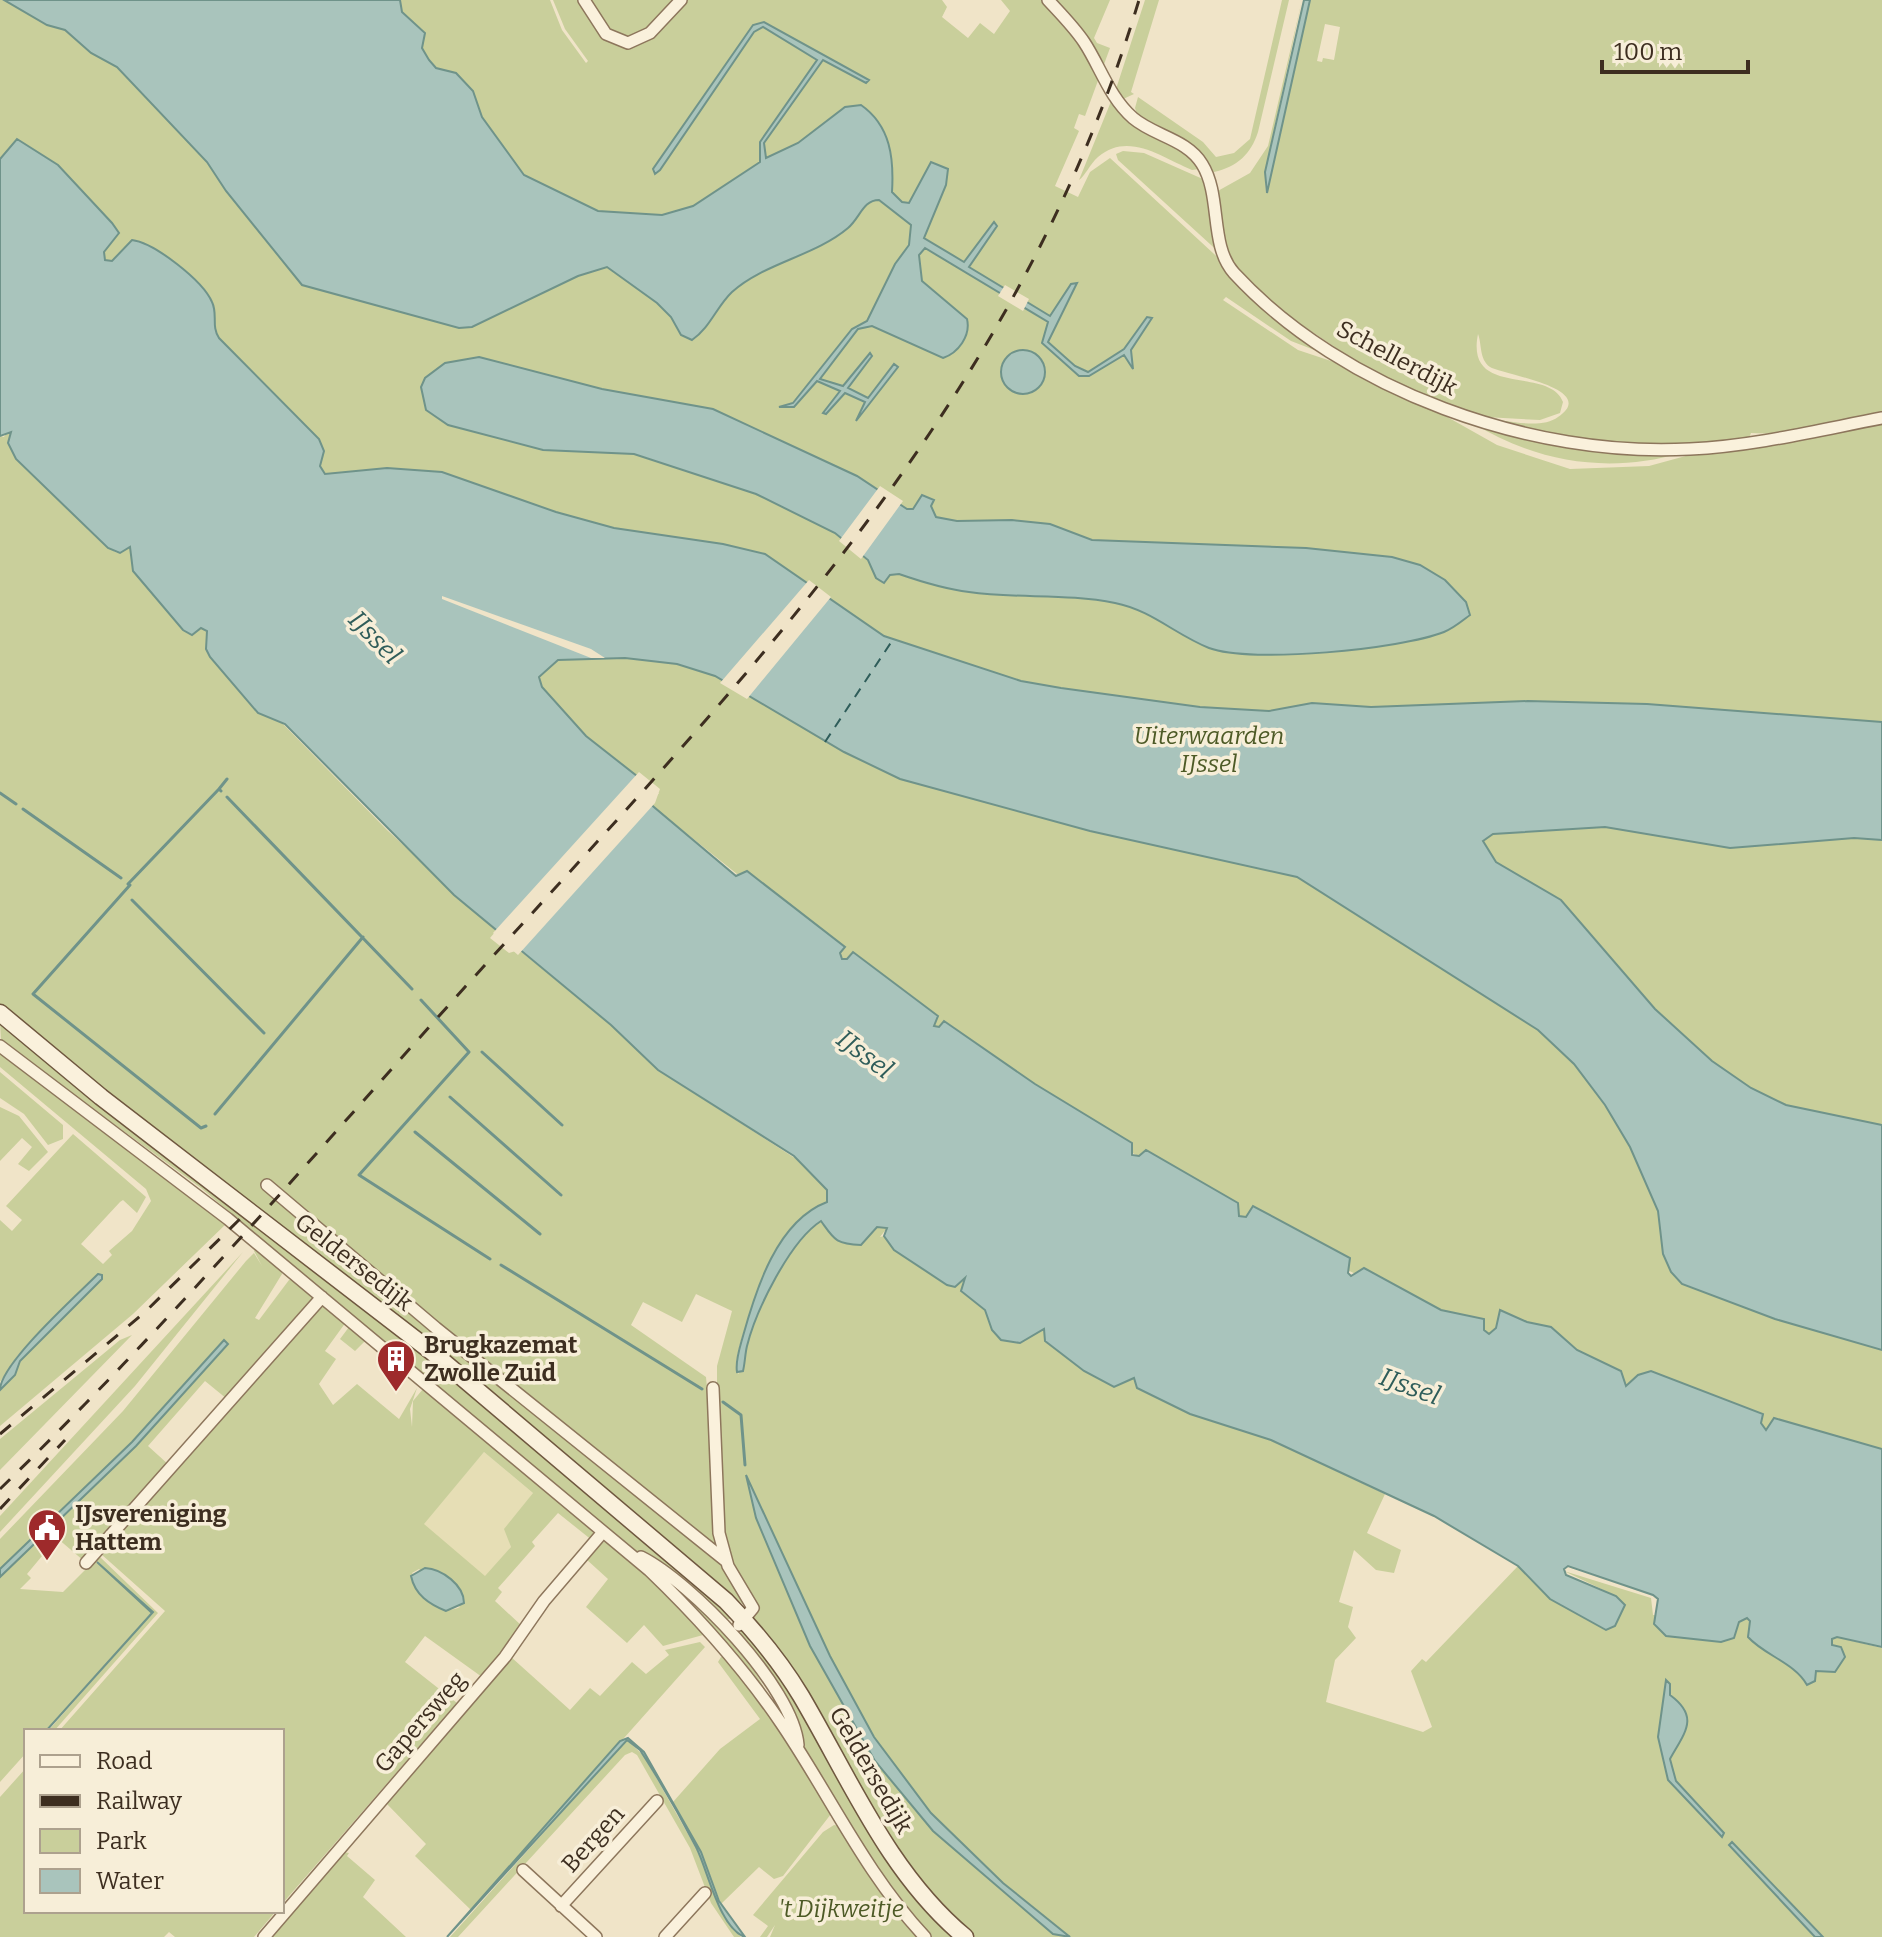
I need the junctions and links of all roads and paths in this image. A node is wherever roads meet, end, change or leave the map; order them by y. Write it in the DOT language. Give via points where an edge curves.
graph roads {
  1 [pos="584,0"];
  2 [pos="681,0"];
  3 [pos="1048,0"];
  4 [pos="1882,418"];
  5 [pos="0,1013"];
  6 [pos="0,1046"];
  7 [pos="267,1185"];
  8 [pos="322,1297"];
  9 [pos="713,1388"];
  10 [pos="603,1532"];
  11 [pos="629,1552"];
  12 [pos="726,1561"];
  13 [pos="86,1563"];
  14 [pos="745,1620"];
  15 [pos="731,1631"];
  16 [pos="798,1750"];
  17 [pos="657,1801"];
  18 [pos="523,1870"];
  19 [pos="705,1893"];
  20 [pos="561,1906"];
  21 [pos="264,1937"];
  22 [pos="596,1937"];
  23 [pos="665,1937"];
  24 [pos="925,1937"];
  25 [pos="965,1937"];
  1 -- 2 [label="street" via="606,34 628,43 644,38"];
  3 -- 4 [label="street, Schellerdijk" via="1083,40 1114,95 1137,121 1199,160 1212,185 1223,251 1235,273 1278,312 1361,369 1442,409 1573,445 1692,449"];
  5 -- 14 [label="main road, Geldersedijk" via="432,1352"];
  6 -- 8 [label="street, Geldersedijk"];
  7 -- 12 [label="street, Geldersedijk"];
  8 -- 10 [label="street, Geldersedijk"];
  8 -- 13 [label="street, Geldersedijk"];
  9 -- 12 [label="street, Geldersedijk" via="719,1533"];
  10 -- 11 [label="street, Geldersedijk"];
  10 -- 21 [label="street, Gapersweg" via="487,1679"];
  11 -- 15 [label="street, Geldersedijk" via="683,1586"];
  11 -- 16 [label="street, Geldersedijk" via="723,1647"];
  12 -- 14 [label="street, Geldersedijk" via="752,1604"];
  14 -- 15 [label="street"];
  14 -- 25 [label="main road, Geldersedijk" via="800,1695 897,1859"];
  15 -- 16 [label="street, Geldersedijk" via="777,1695 796,1732"];
  16 -- 24 [label="street, Geldersedijk" via="872,1873"];
  17 -- 20 [label="street, Bergen"];
  18 -- 20 [label="street"];
  19 -- 23 [label="street"];
  20 -- 22 [label="street"];
}
